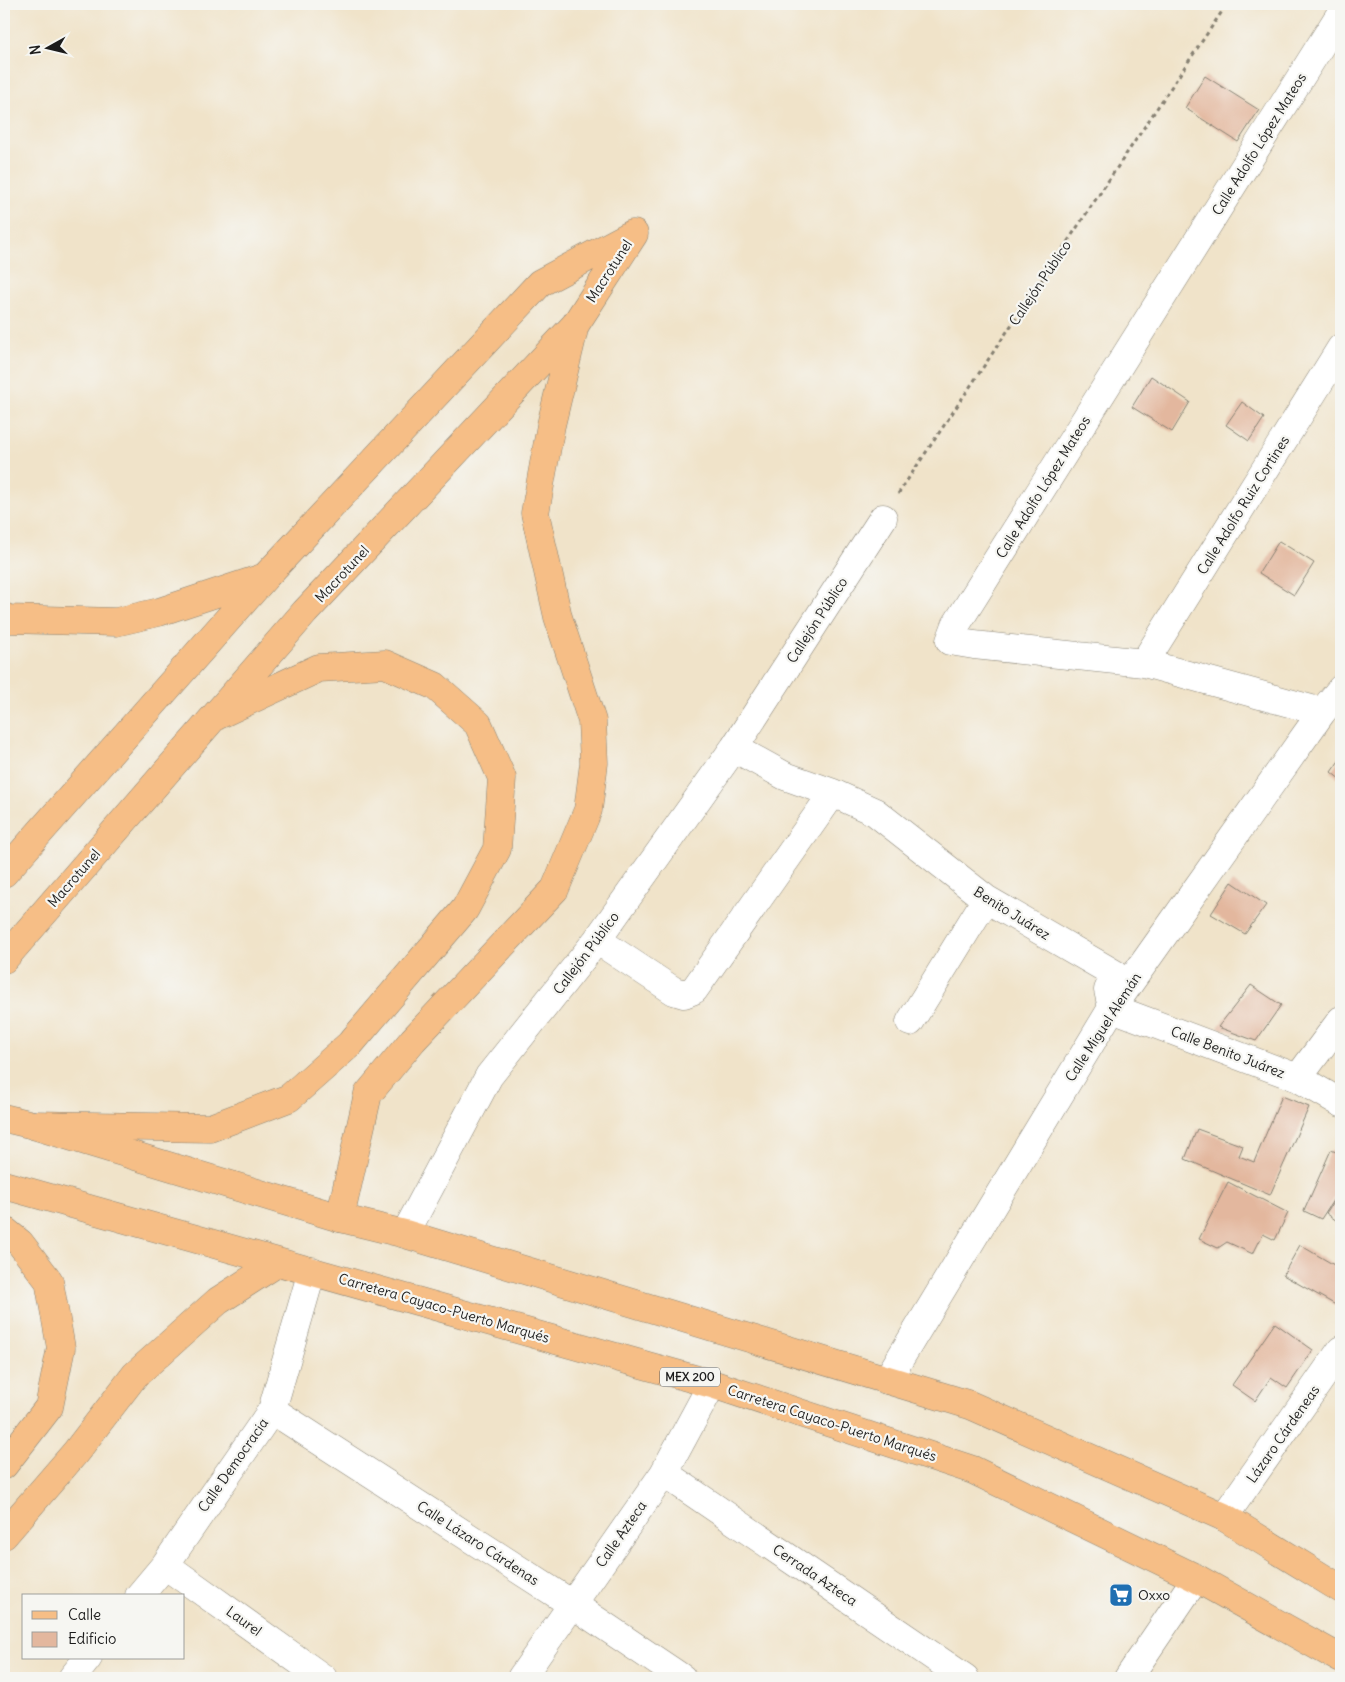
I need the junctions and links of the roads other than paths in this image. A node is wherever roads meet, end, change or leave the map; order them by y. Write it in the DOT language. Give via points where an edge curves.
graph roads {
  1 [pos="1341,13"];
  2 [pos="575,325"];
  3 [pos="1341,348"];
  4 [pos="883,518"];
  5 [pos="266,576"];
  6 [pos="4,617"];
  7 [pos="1144,663"];
  8 [pos="1341,689"];
  9 [pos="1322,712"];
  10 [pos="216,716"];
  11 [pos="734,748"];
  12 [pos="833,793"];
  13 [pos="4,873"];
  14 [pos="986,899"];
  15 [pos="597,940"];
  16 [pos="4,959"];
  17 [pos="1112,1008"];
  18 [pos="1341,1020"];
  19 [pos="910,1022"];
  20 [pos="1298,1078"];
  21 [pos="1341,1104"];
  22 [pos="4,1118"];
  23 [pos="33,1125"];
  24 [pos="4,1185"];
  25 [pos="340,1218"];
  26 [pos="4,1230"];
  27 [pos="405,1234"];
  28 [pos="277,1263"];
  29 [pos="312,1271"];
  30 [pos="1341,1350"];
  31 [pos="887,1380"];
  32 [pos="712,1384"];
  33 [pos="272,1410"];
  34 [pos="4,1465"];
  35 [pos="664,1472"];
  36 [pos="1224,1517"];
  37 [pos="4,1535"];
  38 [pos="165,1564"];
  39 [pos="1196,1578"];
  40 [pos="1341,1589"];
  41 [pos="141,1594"];
  42 [pos="572,1604"];
  43 [pos="86,1660"];
  44 [pos="1341,1660"];
  45 [pos="72,1678"];
  46 [pos="323,1678"];
  47 [pos="521,1678"];
  48 [pos="682,1678"];
  49 [pos="966,1678"];
  50 [pos="1128,1678"];
  1 -- 7 [label="street, Calle Adolfo López Mateos" via="956,625 950,641"];
  2 -- 5 [label="main road, Macrotunel" via="634,234 540,284"];
  2 -- 10 [label="main road, Macrotunel" via="306,612"];
  2 -- 25 [label="main road" via="551,425 535,514 558,617 592,721 594,763 588,810 555,889 413,1040 368,1094"];
  3 -- 7 [label="street, Calle Adolfo Ruiz Cortines"];
  4 -- 11 [label="street, Callejón Público"];
  5 -- 6 [label="main road" via="159,612 116,622"];
  5 -- 13 [label="main road, Macrotunel"];
  7 -- 9 [label="street, Calle Adolfo López Mateos"];
  8 -- 9 [label="street, Calle Miguel Alemán"];
  9 -- 17 [label="street, Calle Miguel Alemán"];
  10 -- 16 [label="main road, Macrotunel"];
  10 -- 23 [label="main road" via="318,668 385,664 435,686 478,724 502,778 497,849 465,909 350,1044 289,1098 210,1128"];
  11 -- 12 [label="street, Benito Juárez" via="785,776"];
  11 -- 15 [label="street, Callejón Público"];
  12 -- 14 [label="street, Benito Juárez" via="875,812"];
  12 -- 15 [label="street" via="694,990 684,994 674,991"];
  14 -- 17 [label="street, Benito Juárez" via="1115,974 1108,990"];
  14 -- 19 [label="street"];
  15 -- 27 [label="street, Callejón Público" via="489,1076"];
  17 -- 20 [label="street, Calle Benito Juárez"];
  17 -- 31 [label="street, Calle Miguel Alemán"];
  18 -- 20 [label="street"];
  20 -- 21 [label="street, Calle Benito Juárez"];
  22 -- 23 [label="main road"];
  23 -- 25 [label="main road"];
  24 -- 28 [label="main road, Carretera Cayaco-Puerto Marqués / MEX 200"];
  25 -- 27 [label="main road"];
  26 -- 34 [label="main road" via="20,1243 48,1281 61,1348 49,1407"];
  27 -- 31 [label="main road"];
  28 -- 29 [label="main road, Carretera Cayaco-Puerto Marqués / MEX 200"];
  28 -- 37 [label="main road" via="218,1300 136,1375 75,1453"];
  29 -- 32 [label="main road, Carretera Cayaco-Puerto Marqués / MEX 200"];
  29 -- 33 [label="street, Calle Democracia"];
  30 -- 36 [label="street, Lázaro Cárdeneas"];
  31 -- 36 [label="main road" via="970,1405"];
  32 -- 35 [label="street, Calle Azteca"];
  32 -- 39 [label="main road, Carretera Cayaco-Puerto Marqués / MEX 200" via="973,1470"];
  33 -- 38 [label="street, Calle Democracia"];
  33 -- 42 [label="street, Calle Lázaro Cárdenas"];
  35 -- 42 [label="street, Calle Azteca"];
  35 -- 49 [label="street, Cerrada Azteca"];
  36 -- 40 [label="main road"];
  38 -- 41 [label="street, Calle Democracia"];
  38 -- 46 [label="street, Laurel"];
  39 -- 44 [label="main road, Carretera Cayaco-Puerto Marqués / MEX 200"];
  39 -- 50 [label="street"];
  42 -- 47 [label="street, Calle Azteca"];
  42 -- 48 [label="street, Calle Lázaro Cárdenas"];
  43 -- 45 [label="street"];
}
